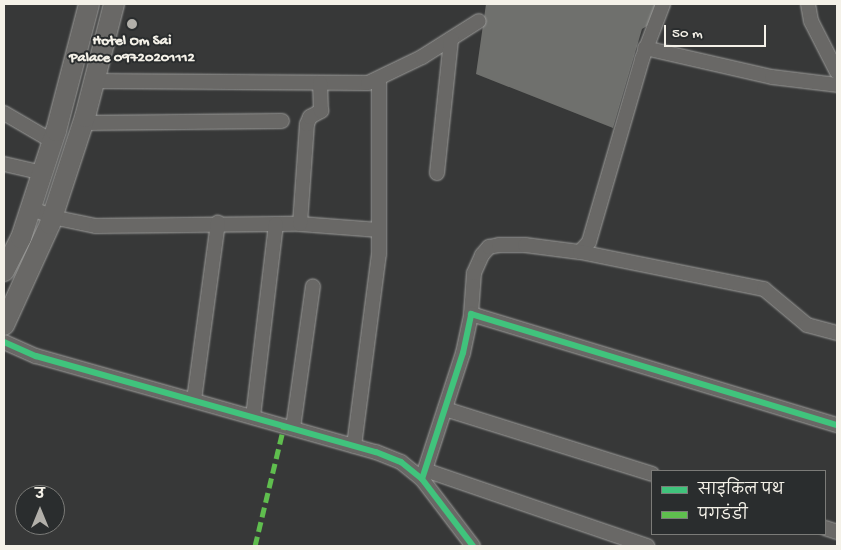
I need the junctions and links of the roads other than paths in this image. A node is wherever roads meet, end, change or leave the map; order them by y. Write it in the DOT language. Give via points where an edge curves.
graph roads {
  1 [pos="89,4"];
  2 [pos="114,4"];
  3 [pos="663,4"];
  4 [pos="808,4"];
  5 [pos="479,20"];
  6 [pos="450,39"];
  7 [pos="645,48"];
  8 [pos="837,72"];
  9 [pos="379,79"];
  10 [pos="94,81"];
  11 [pos="320,83"];
  12 [pos="837,84"];
  13 [pos="4,113"];
  14 [pos="282,121"];
  15 [pos="83,123"];
  16 [pos="52,141"];
  17 [pos="4,164"];
  18 [pos="437,173"];
  19 [pos="42,174"];
  20 [pos="31,208"];
  21 [pos="52,217"];
  22 [pos="218,223"];
  23 [pos="276,224"];
  24 [pos="300,224"];
  25 [pos="378,230"];
  26 [pos="580,252"];
  27 [pos="4,272"];
  28 [pos="313,286"];
  29 [pos="471,314"];
  30 [pos="4,325"];
  31 [pos="837,333"];
  32 [pos="4,342"];
  33 [pos="194,400"];
  34 [pos="445,409"];
  35 [pos="253,417"];
  36 [pos="837,425"];
  37 [pos="293,428"];
  38 [pos="354,446"];
  39 [pos="651,474"];
  40 [pos="424,475"];
  41 [pos="473,546"];
  42 [pos="647,546"];
  1 -- 16 [label="highway"];
  2 -- 10 [label="highway"];
  3 -- 7 [label="street"];
  4 -- 8 [label="street" via="811,21"];
  5 -- 6 [label="street"];
  6 -- 9 [label="street"];
  6 -- 18 [label="street"];
  7 -- 12 [label="street" via="772,77"];
  7 -- 26 [label="street" via="589,242"];
  9 -- 11 [label="street" via="368,83"];
  9 -- 25 [label="street"];
  10 -- 11 [label="street"];
  10 -- 15 [label="highway"];
  11 -- 24 [label="street" via="321,110 310,117 307,124"];
  13 -- 16 [label="street"];
  14 -- 15 [label="street"];
  15 -- 21 [label="highway"];
  16 -- 19 [label="highway"];
  17 -- 19 [label="street"];
  19 -- 20 [label="highway"];
  20 -- 21 [label="street"];
  20 -- 27 [label="highway"];
  21 -- 22 [label="street" via="96,226"];
  21 -- 30 [label="highway"];
  22 -- 23 [label="street"];
  22 -- 33 [label="street"];
  23 -- 24 [label="street"];
  23 -- 35 [label="street"];
  24 -- 25 [label="street"];
  25 -- 38 [label="street" via="377,272"];
  26 -- 29 [label="street" via="524,245 488,247 476,262"];
  26 -- 31 [label="street" via="764,289 807,325"];
  28 -- 37 [label="street"];
  29 -- 34 [label="street" via="463,353"];
  29 -- 36 [label="street"];
  32 -- 33 [label="street" via="36,356"];
  33 -- 35 [label="street"];
  34 -- 39 [label="street"];
  34 -- 40 [label="street"];
  35 -- 37 [label="street"];
  37 -- 38 [label="street"];
  38 -- 40 [label="street" via="400,462"];
  40 -- 41 [label="street"];
  40 -- 42 [label="street"];
}
